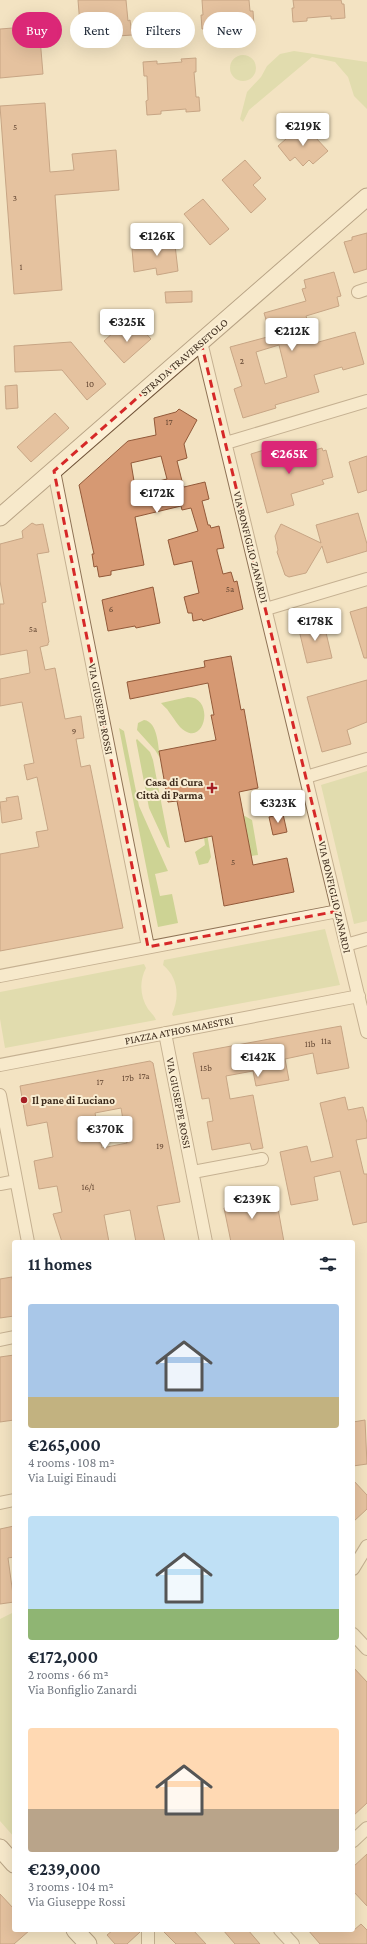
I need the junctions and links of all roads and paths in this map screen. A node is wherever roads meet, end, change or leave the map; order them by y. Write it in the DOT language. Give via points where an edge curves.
graph roads {
  1 [pos="367,197"];
  2 [pos="201,342"];
  3 [pos="367,401"];
  4 [pos="226,442"];
  5 [pos="54,471"];
  6 [pos="0,517"];
  7 [pos="367,579"];
  8 [pos="266,609"];
  9 [pos="367,759"];
  10 [pos="306,777"];
  11 [pos="338,911"];
  12 [pos="367,939"];
  13 [pos="346,945"];
  14 [pos="148,947"];
  15 [pos="0,976"];
  16 [pos="358,996"];
  17 [pos="367,1032"];
  18 [pos="165,1033"];
  19 [pos="0,1065"];
  20 [pos="0,1095"];
  21 [pos="262,1159"];
  22 [pos="193,1172"];
  23 [pos="16,1181"];
  24 [pos="0,1184"];
  25 [pos="28,1240"];
  26 [pos="206,1240"];
  27 [pos="12,1337"];
  28 [pos="0,1340"];
  29 [pos="12,1500"];
  30 [pos="0,1503"];
  31 [pos="367,1546"];
  32 [pos="355,1566"];
  33 [pos="355,1636"];
  34 [pos="367,1650"];
  35 [pos="367,1828"];
  36 [pos="355,1839"];
  37 [pos="0,1848"];
  38 [pos="12,1862"];
  39 [pos="77,1932"];
  40 [pos="148,1932"];
  41 [pos="282,1932"];
  42 [pos="88,1944"];
  43 [pos="148,1944"];
  44 [pos="293,1944"];
  1 -- 2 [label="main road, STRADA TRAVERSETOLO"];
  2 -- 4 [label="street, VIA BONFIGLIO ZANARDI"];
  2 -- 5 [label="main road, STRADA TRAVERSETOLO"];
  3 -- 4 [label="street"];
  4 -- 8 [label="street, VIA BONFIGLIO ZANARDI"];
  5 -- 6 [label="main road, STRADA TRAVERSETOLO"];
  5 -- 14 [label="street, VIA GIUSEPPE ROSSI"];
  7 -- 8 [label="street"];
  8 -- 10 [label="street, VIA BONFIGLIO ZANARDI"];
  9 -- 10 [label="street"];
  10 -- 11 [label="street, VIA BONFIGLIO ZANARDI"];
  11 -- 13 [label="street, VIA BONFIGLIO ZANARDI"];
  11 -- 14 [label="street"];
  12 -- 13 [label="street"];
  13 -- 16 [label="street, VIA BONFIGLIO ZANARDI"];
  14 -- 15 [label="street"];
  16 -- 17 [label="street, VIA BONFIGLIO ZANARDI"];
  16 -- 18 [label="street, PIAZZA ATHOS MAESTRI"];
  18 -- 19 [label="street, PIAZZA ATHOS MAESTRI"];
  18 -- 22 [label="street, VIA GIUSEPPE ROSSI"];
  20 -- 23 [label="street"];
  21 -- 22 [label="street"];
  22 -- 26 [label="street, VIA GIUSEPPE ROSSI"];
  23 -- 24 [label="street"];
  23 -- 25 [label="street"];
  27 -- 28 [label="street"];
  29 -- 30 [label="street"];
  31 -- 32 [label="street"];
  33 -- 34 [label="street"];
  35 -- 36 [label="street"];
  37 -- 38 [label="main road"];
  39 -- 42 [label="main road"];
  40 -- 43 [label="street"];
  41 -- 44 [label="street"];
}
